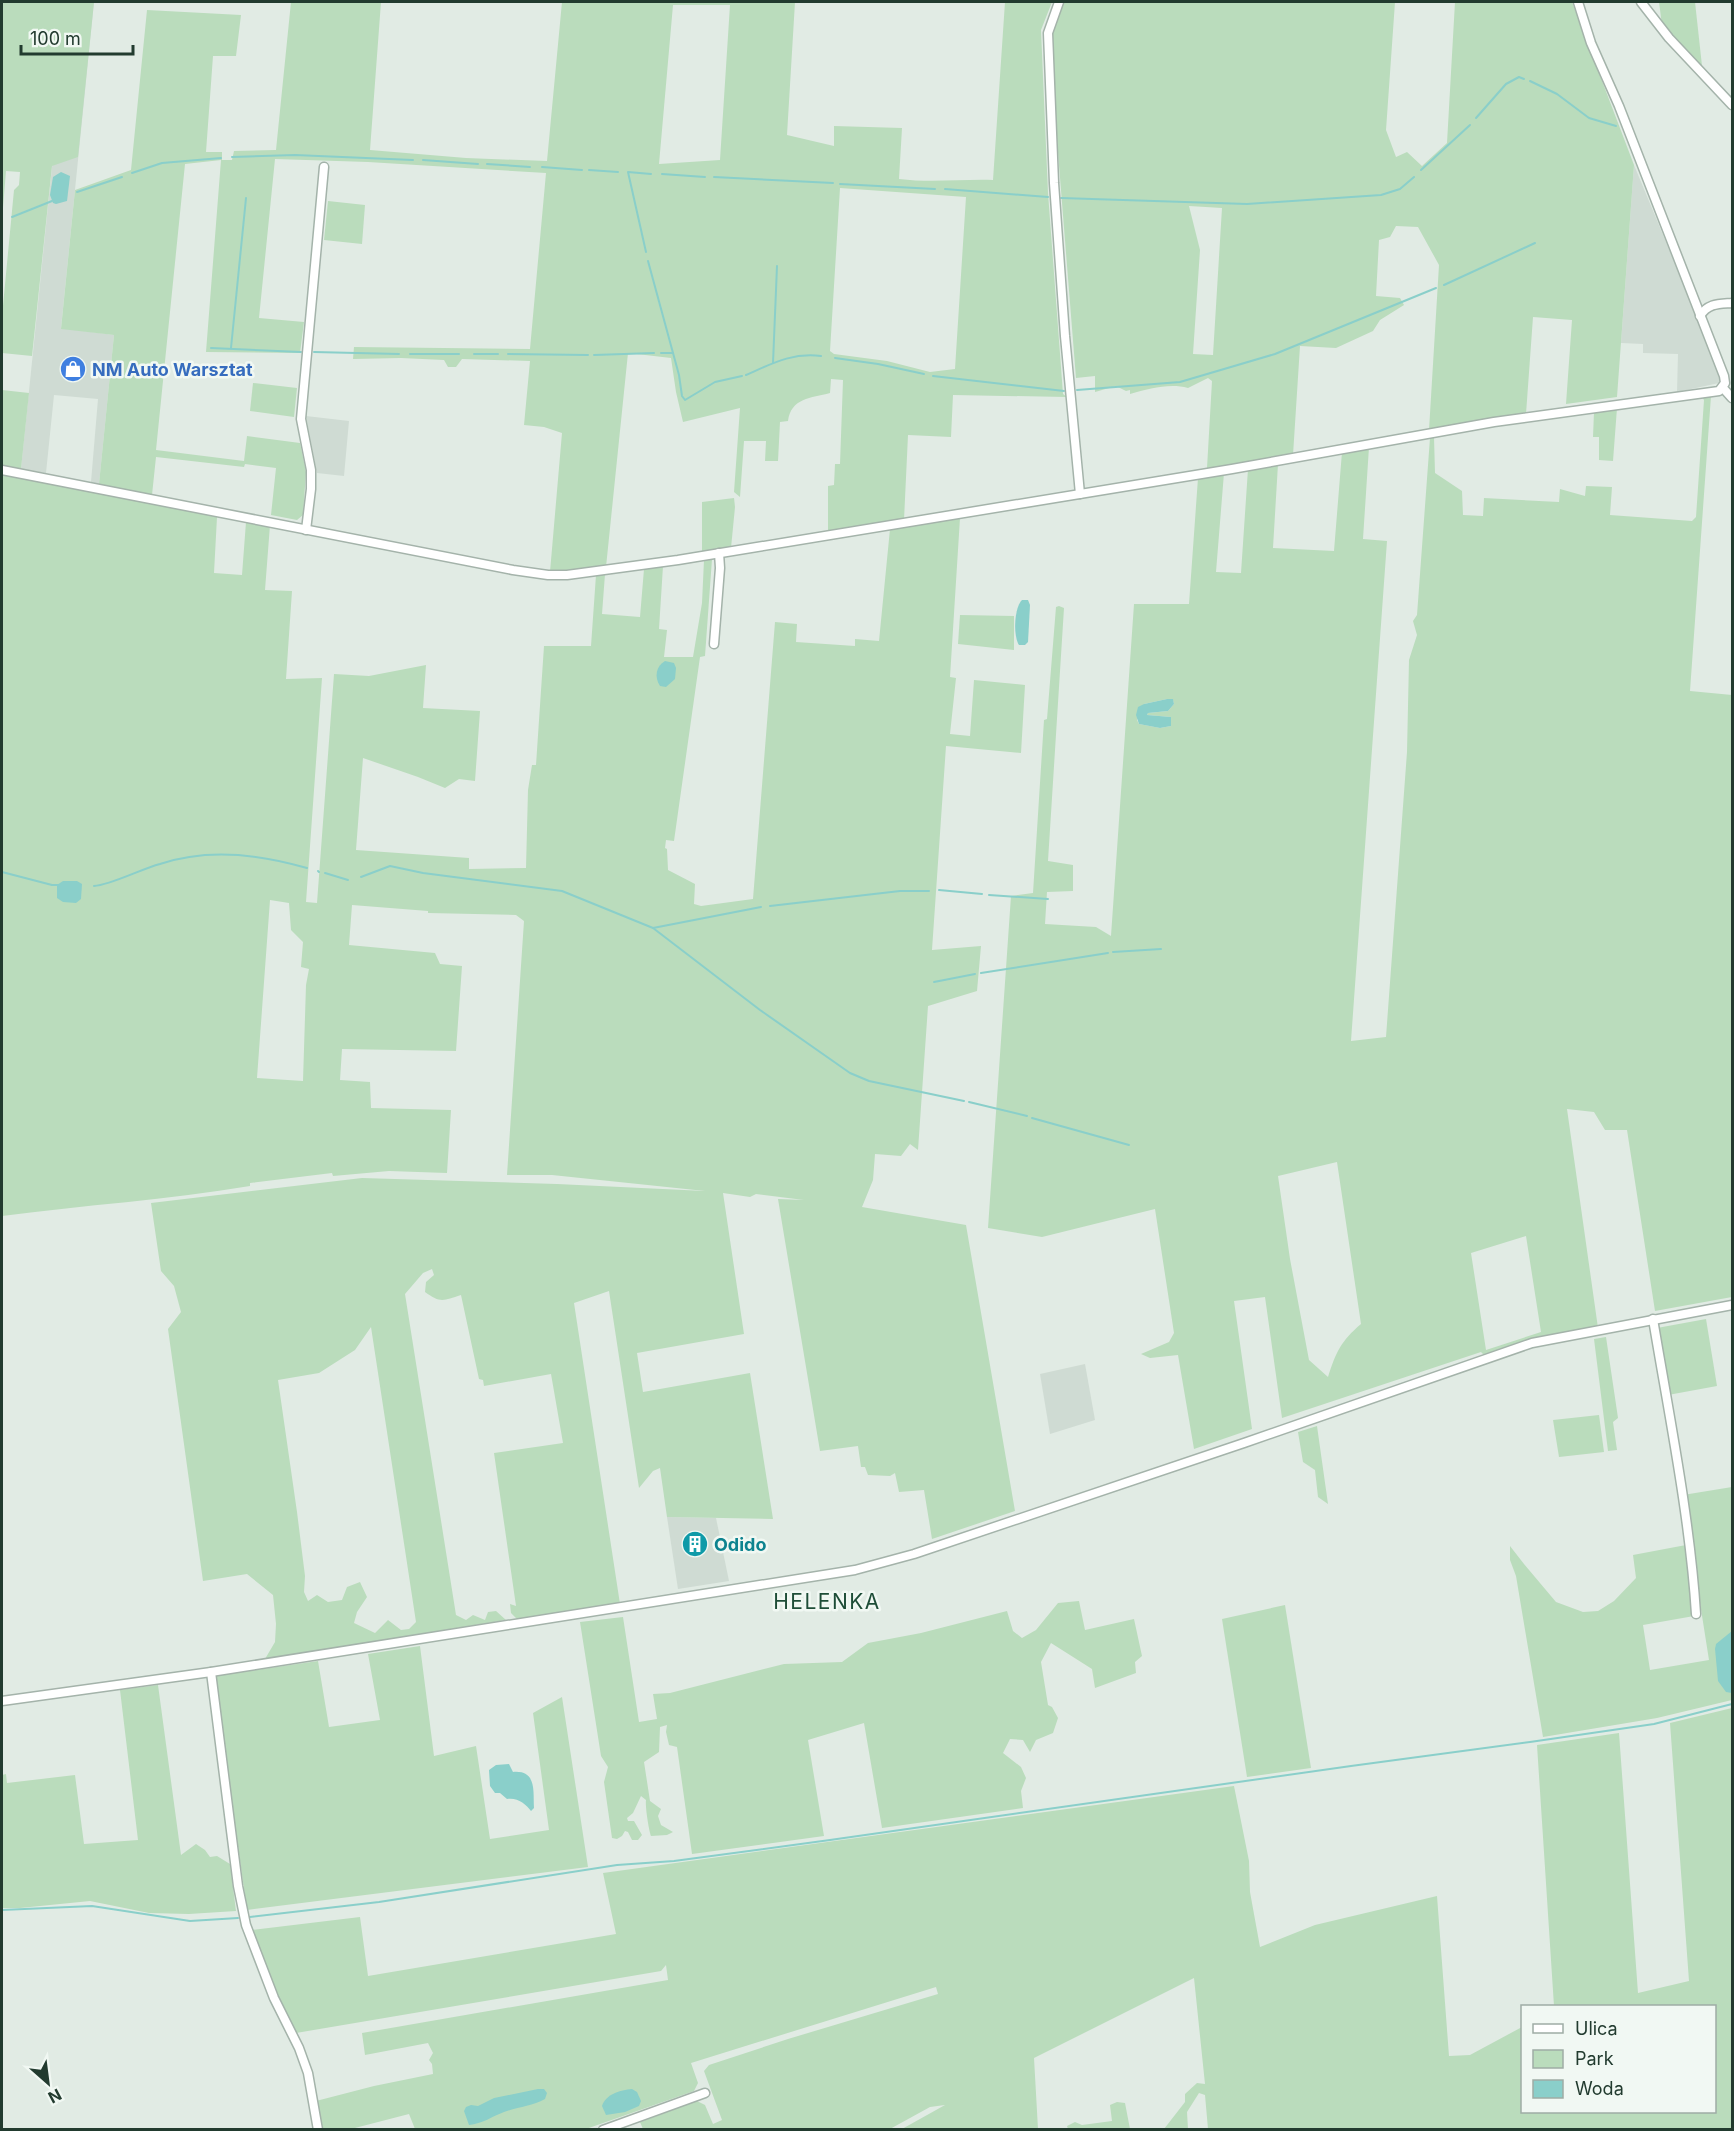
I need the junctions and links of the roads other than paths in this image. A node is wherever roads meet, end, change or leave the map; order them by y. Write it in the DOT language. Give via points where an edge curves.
graph roads {
  1 [pos="1059,2"];
  2 [pos="1578,2"];
  3 [pos="1641,2"];
  4 [pos="1732,105"];
  5 [pos="324,167"];
  6 [pos="1732,303"];
  7 [pos="1700,316"];
  8 [pos="1723,388"];
  9 [pos="1732,398"];
  10 [pos="2,470"];
  11 [pos="1080,494"];
  12 [pos="306,530"];
  13 [pos="719,553"];
  14 [pos="714,644"];
  15 [pos="1732,1305"];
  16 [pos="1653,1319"];
  17 [pos="1696,1614"];
  18 [pos="211,1672"];
  19 [pos="2,1701"];
  20 [pos="705,2093"];
  21 [pos="318,2130"];
  22 [pos="603,2130"];
  1 -- 11 [label="street" via="1048,33 1053,171"];
  2 -- 7 [label="street"];
  3 -- 4 [label="street"];
  5 -- 12 [label="street" via="302,419 311,470"];
  6 -- 7 [label="street" via="1714,304"];
  7 -- 8 [label="street" via="1724,376"];
  8 -- 9 [label="street"];
  8 -- 11 [label="street" via="1713,393 1494,422"];
  10 -- 12 [label="street"];
  11 -- 13 [label="street"];
  12 -- 13 [label="street" via="553,575"];
  13 -- 14 [label="street"];
  15 -- 16 [label="street"];
  16 -- 17 [label="street"];
  16 -- 18 [label="street" via="1532,1343 914,1554 855,1570"];
  18 -- 19 [label="street"];
  18 -- 21 [label="street" via="246,1924 308,2073"];
  20 -- 22 [label="street"];
}
